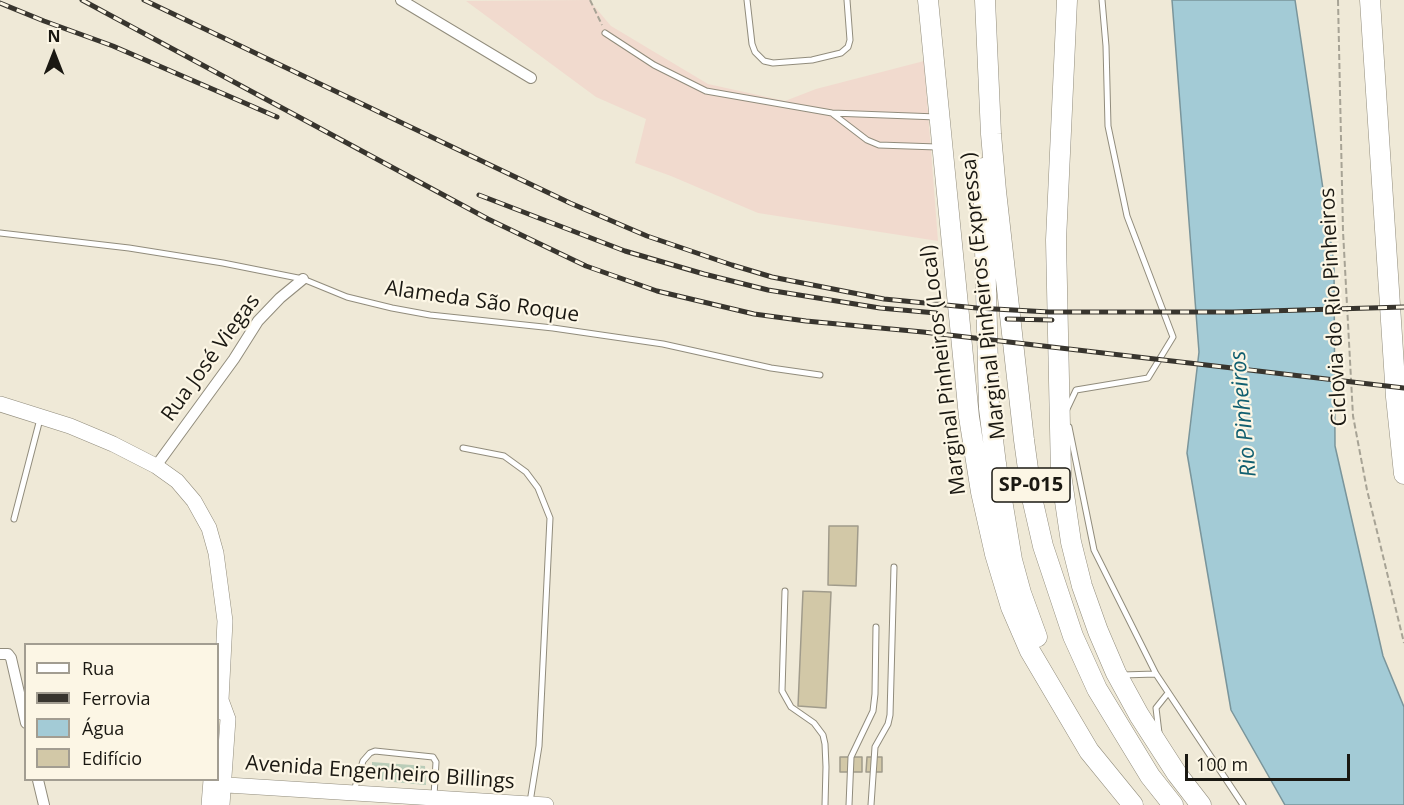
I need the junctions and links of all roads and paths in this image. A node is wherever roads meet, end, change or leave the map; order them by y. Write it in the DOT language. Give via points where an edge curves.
graph roads {
  1 [pos="401,0"];
  2 [pos="590,0"];
  3 [pos="747,0"];
  4 [pos="847,0"];
  5 [pos="928,0"];
  6 [pos="985,0"];
  7 [pos="1067,0"];
  8 [pos="1102,0"];
  9 [pos="1338,0"];
  10 [pos="1370,0"];
  11 [pos="605,33"];
  12 [pos="531,78"];
  13 [pos="832,113"];
  14 [pos="940,117"];
  15 [pos="991,134"];
  16 [pos="943,147"];
  17 [pos="0,233"];
  18 [pos="303,279"];
  19 [pos="820,375"];
  20 [pos="0,404"];
  21 [pos="41,417"];
  22 [pos="463,448"];
  23 [pos="156,466"];
  24 [pos="1404,474"];
  25 [pos="14,519"];
  26 [pos="894,567"];
  27 [pos="785,591"];
  28 [pos="876,627"];
  29 [pos="1404,643"];
  30 [pos="5,655"];
  31 [pos="1156,674"];
  32 [pos="1117,675"];
  33 [pos="1168,693"];
  34 [pos="219,706"];
  35 [pos="1061,706"];
  36 [pos="24,717"];
  37 [pos="1161,749"];
  38 [pos="219,763"];
  39 [pos="38,781"];
  40 [pos="215,783"];
  41 [pos="354,793"];
  42 [pos="434,797"];
  43 [pos="403,800"];
  44 [pos="1125,801"];
  45 [pos="530,804"];
  46 [pos="44,805"];
  47 [pos="210,805"];
  48 [pos="222,805"];
  49 [pos="546,805"];
  50 [pos="825,805"];
  51 [pos="849,805"];
  52 [pos="871,805"];
  53 [pos="1173,805"];
  54 [pos="1201,805"];
  55 [pos="1243,805"];
  1 -- 12 [label="street"];
  2 -- 11 [label="path"];
  3 -- 4 [label="lane" via="752,44 758,57 773,63 789,63 835,56 848,47"];
  5 -- 14 [label="highway, Marginal Pinheiros (Local)"];
  6 -- 15 [label="highway, Marginal Pinheiros (Expressa) / SP-015"];
  7 -- 32 [label="highway" via="1056,240 1061,474 1082,586"];
  8 -- 31 [label="lane" via="1108,126 1126,216 1173,337 1148,378 1076,390 1065,412 1095,549"];
  9 -- 29 [label="path, Ciclovia do Rio Pinheiros" via="1343,231 1353,416 1366,490"];
  10 -- 24 [label="highway" via="1395,397"];
  11 -- 13 [label="lane" via="654,65 706,91"];
  13 -- 14 [label="lane"];
  13 -- 16 [label="lane" via="879,145"];
  14 -- 16 [label="highway, Marginal Pinheiros (Local)"];
  15 -- 35 [label="highway" via="984,160 982,206 989,408 1012,561 1056,681"];
  15 -- 53 [label="highway, Marginal Pinheiros (Expressa) / SP-015" via="1024,440 1043,546 1072,636 1097,689 1150,776"];
  16 -- 35 [label="highway, Marginal Pinheiros (Local)" via="969,417 981,492 1011,608"];
  17 -- 18 [label="lane, Alameda São Roque" via="129,248"];
  18 -- 19 [label="lane, Alameda São Roque" via="347,297 392,308 663,344"];
  18 -- 23 [label="street, Rua José Viegas" via="258,321"];
  20 -- 21 [label="main road"];
  21 -- 23 [label="main road" via="113,444"];
  21 -- 25 [label="lane"];
  22 -- 45 [label="lane" via="504,456 526,472 538,488 550,518 539,746"];
  23 -- 34 [label="main road" via="177,481 194,501 209,528 216,553 225,621"];
  26 -- 52 [label="lane" via="890,715 875,747"];
  27 -- 50 [label="lane" via="783,697 823,735"];
  28 -- 51 [label="lane" via="873,711 851,757"];
  30 -- 36 [label="street"];
  31 -- 32 [label="lane"];
  31 -- 33 [label="lane"];
  32 -- 37 [label="highway"];
  33 -- 37 [label="lane" via="1156,708"];
  33 -- 55 [label="lane"];
  34 -- 38 [label="main road" via="228,719"];
  35 -- 44 [label="highway, Marginal Pinheiros (Local)"];
  37 -- 54 [label="highway"];
  39 -- 46 [label="street"];
  40 -- 41 [label="main road, Avenida Engenheiro Billings"];
  40 -- 47 [label="main road"];
  40 -- 48 [label="main road"];
  41 -- 42 [label="lane" via="366,755 375,751 433,757"];
  41 -- 43 [label="main road, Avenida Engenheiro Billings"];
  42 -- 43 [label="main road, Avenida Engenheiro Billings"];
  42 -- 45 [label="main road, Avenida Engenheiro Billings"];
  45 -- 49 [label="main road, Avenida Engenheiro Billings"];
}
